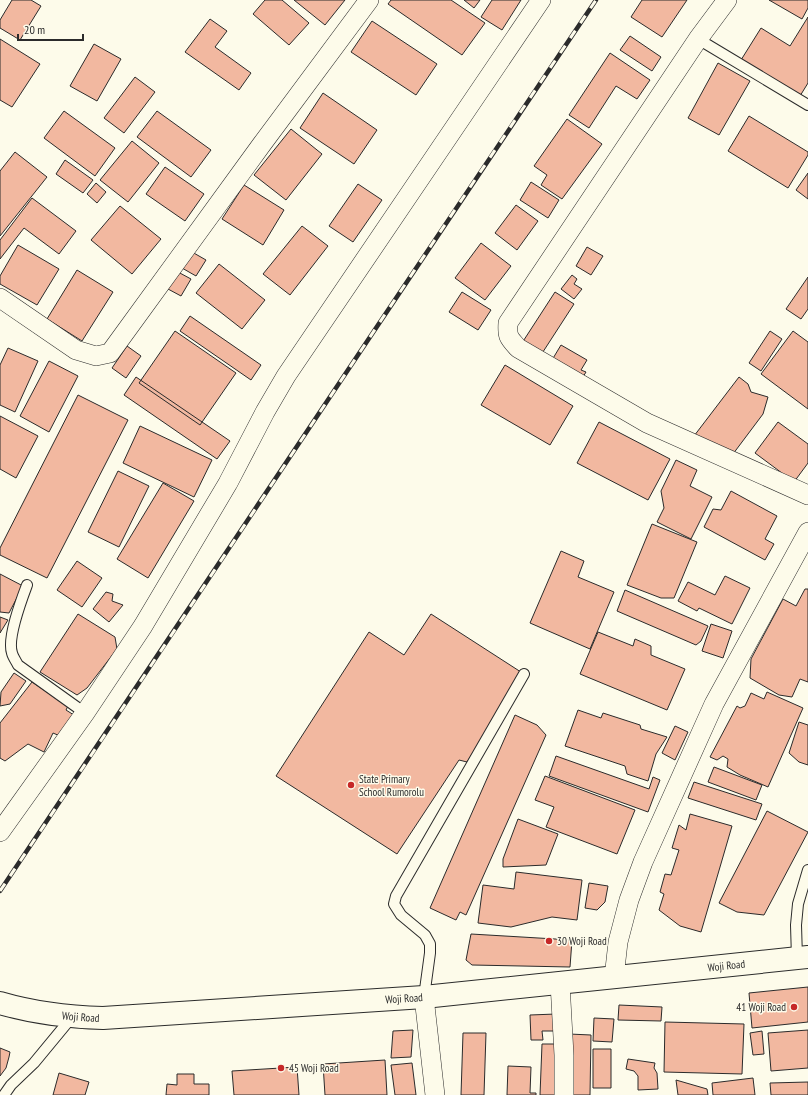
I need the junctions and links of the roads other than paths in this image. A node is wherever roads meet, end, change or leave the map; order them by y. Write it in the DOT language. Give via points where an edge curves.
graph roads {
  1 [pos="369,0"];
  2 [pos="541,0"];
  3 [pos="727,0"];
  4 [pos="698,39"];
  5 [pos="808,105"];
  6 [pos="0,298"];
  7 [pos="808,495"];
  8 [pos="808,532"];
  9 [pos="27,585"];
  10 [pos="524,674"];
  11 [pos="86,712"];
  12 [pos="0,832"];
  13 [pos="808,870"];
  14 [pos="802,958"];
  15 [pos="614,978"];
  16 [pos="560,983"];
  17 [pos="424,997"];
  18 [pos="0,1003"];
  19 [pos="72,1017"];
  20 [pos="4,1095"];
  21 [pos="435,1095"];
  22 [pos="564,1095"];
  1 -- 6 [label="street" via="110,352 96,356 76,350"];
  2 -- 11 [label="street" via="286,376 220,497 143,626"];
  3 -- 4 [label="street"];
  4 -- 5 [label="lane"];
  4 -- 7 [label="street" via="508,323 508,333 510,340 518,348 647,423"];
  8 -- 15 [label="street" via="714,704 643,862 629,900 618,942"];
  9 -- 11 [label="lane" via="11,641 12,653 18,665"];
  10 -- 17 [label="lane" via="396,896 394,904 401,915 425,935 430,944"];
  11 -- 12 [label="street"];
  13 -- 14 [label="lane" via="798,904 796,925"];
  14 -- 15 [label="main road, Woji Road"];
  15 -- 16 [label="main road, Woji Road"];
  16 -- 17 [label="main road, Woji Road"];
  16 -- 22 [label="street"];
  17 -- 19 [label="main road, Woji Road" via="104,1018"];
  17 -- 21 [label="street"];
  18 -- 19 [label="main road, Woji Road"];
  19 -- 20 [label="lane"];
}
